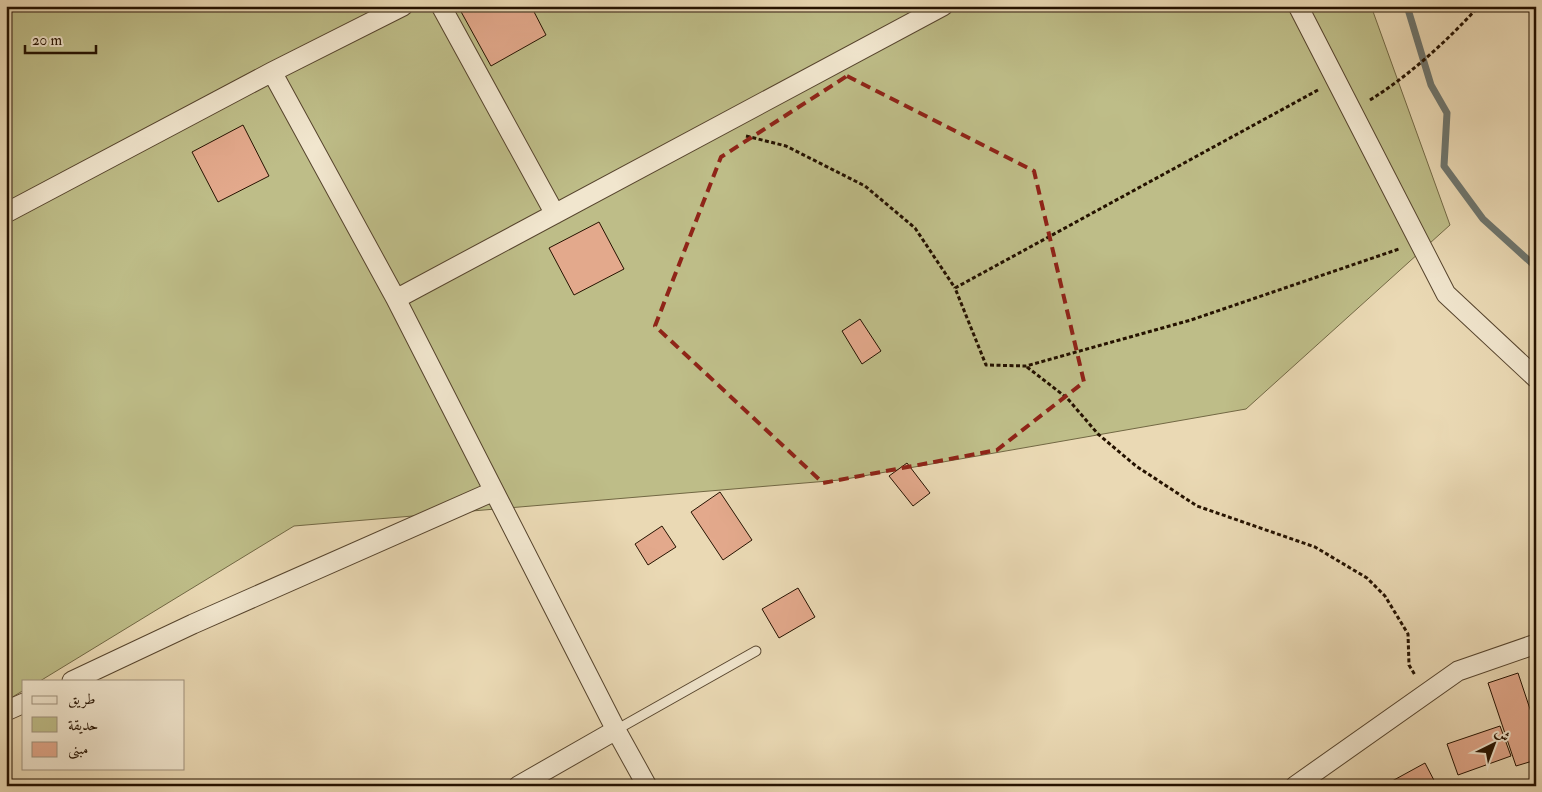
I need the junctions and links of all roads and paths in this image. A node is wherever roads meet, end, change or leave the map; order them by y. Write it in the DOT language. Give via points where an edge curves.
graph roads {
  1 [pos="403,6"];
  2 [pos="441,6"];
  3 [pos="943,6"];
  4 [pos="1298,6"];
  5 [pos="1479,6"];
  6 [pos="272,72"];
  7 [pos="1336,80"];
  8 [pos="1352,111"];
  9 [pos="716,128"];
  10 [pos="6,213"];
  11 [pos="556,214"];
  12 [pos="1420,242"];
  13 [pos="955,288"];
  14 [pos="396,299"];
  15 [pos="1026,366"];
  16 [pos="1536,378"];
  17 [pos="494,491"];
  18 [pos="1536,644"];
  19 [pos="756,652"];
  20 [pos="74,680"];
  21 [pos="1425,694"];
  22 [pos="22,704"];
  23 [pos="6,711"];
  24 [pos="616,730"];
  25 [pos="518,786"];
  26 [pos="647,786"];
  27 [pos="1295,786"];
  1 -- 6 [label="street"];
  2 -- 11 [label="street"];
  3 -- 9 [label="street"];
  4 -- 7 [label="street"];
  5 -- 8 [label="path" via="1460,27 1385,91"];
  6 -- 10 [label="street"];
  6 -- 14 [label="street"];
  7 -- 8 [label="street"];
  7 -- 13 [label="path"];
  8 -- 12 [label="street"];
  9 -- 11 [label="street"];
  9 -- 13 [label="path" via="786,146 865,186 915,228"];
  11 -- 14 [label="street"];
  12 -- 15 [label="path" via="1191,320"];
  12 -- 16 [label="street" via="1446,294"];
  13 -- 15 [label="path" via="986,365"];
  14 -- 17 [label="street"];
  15 -- 21 [label="path" via="1067,398 1098,434 1136,466 1196,506 1315,548 1367,578 1385,596 1408,634 1409,664"];
  17 -- 20 [label="street"];
  17 -- 24 [label="street"];
  18 -- 21 [label="street" via="1458,671"];
  19 -- 24 [label="lane"];
  21 -- 27 [label="street"];
  22 -- 23 [label="street"];
  24 -- 25 [label="street"];
  24 -- 26 [label="street"];
}
